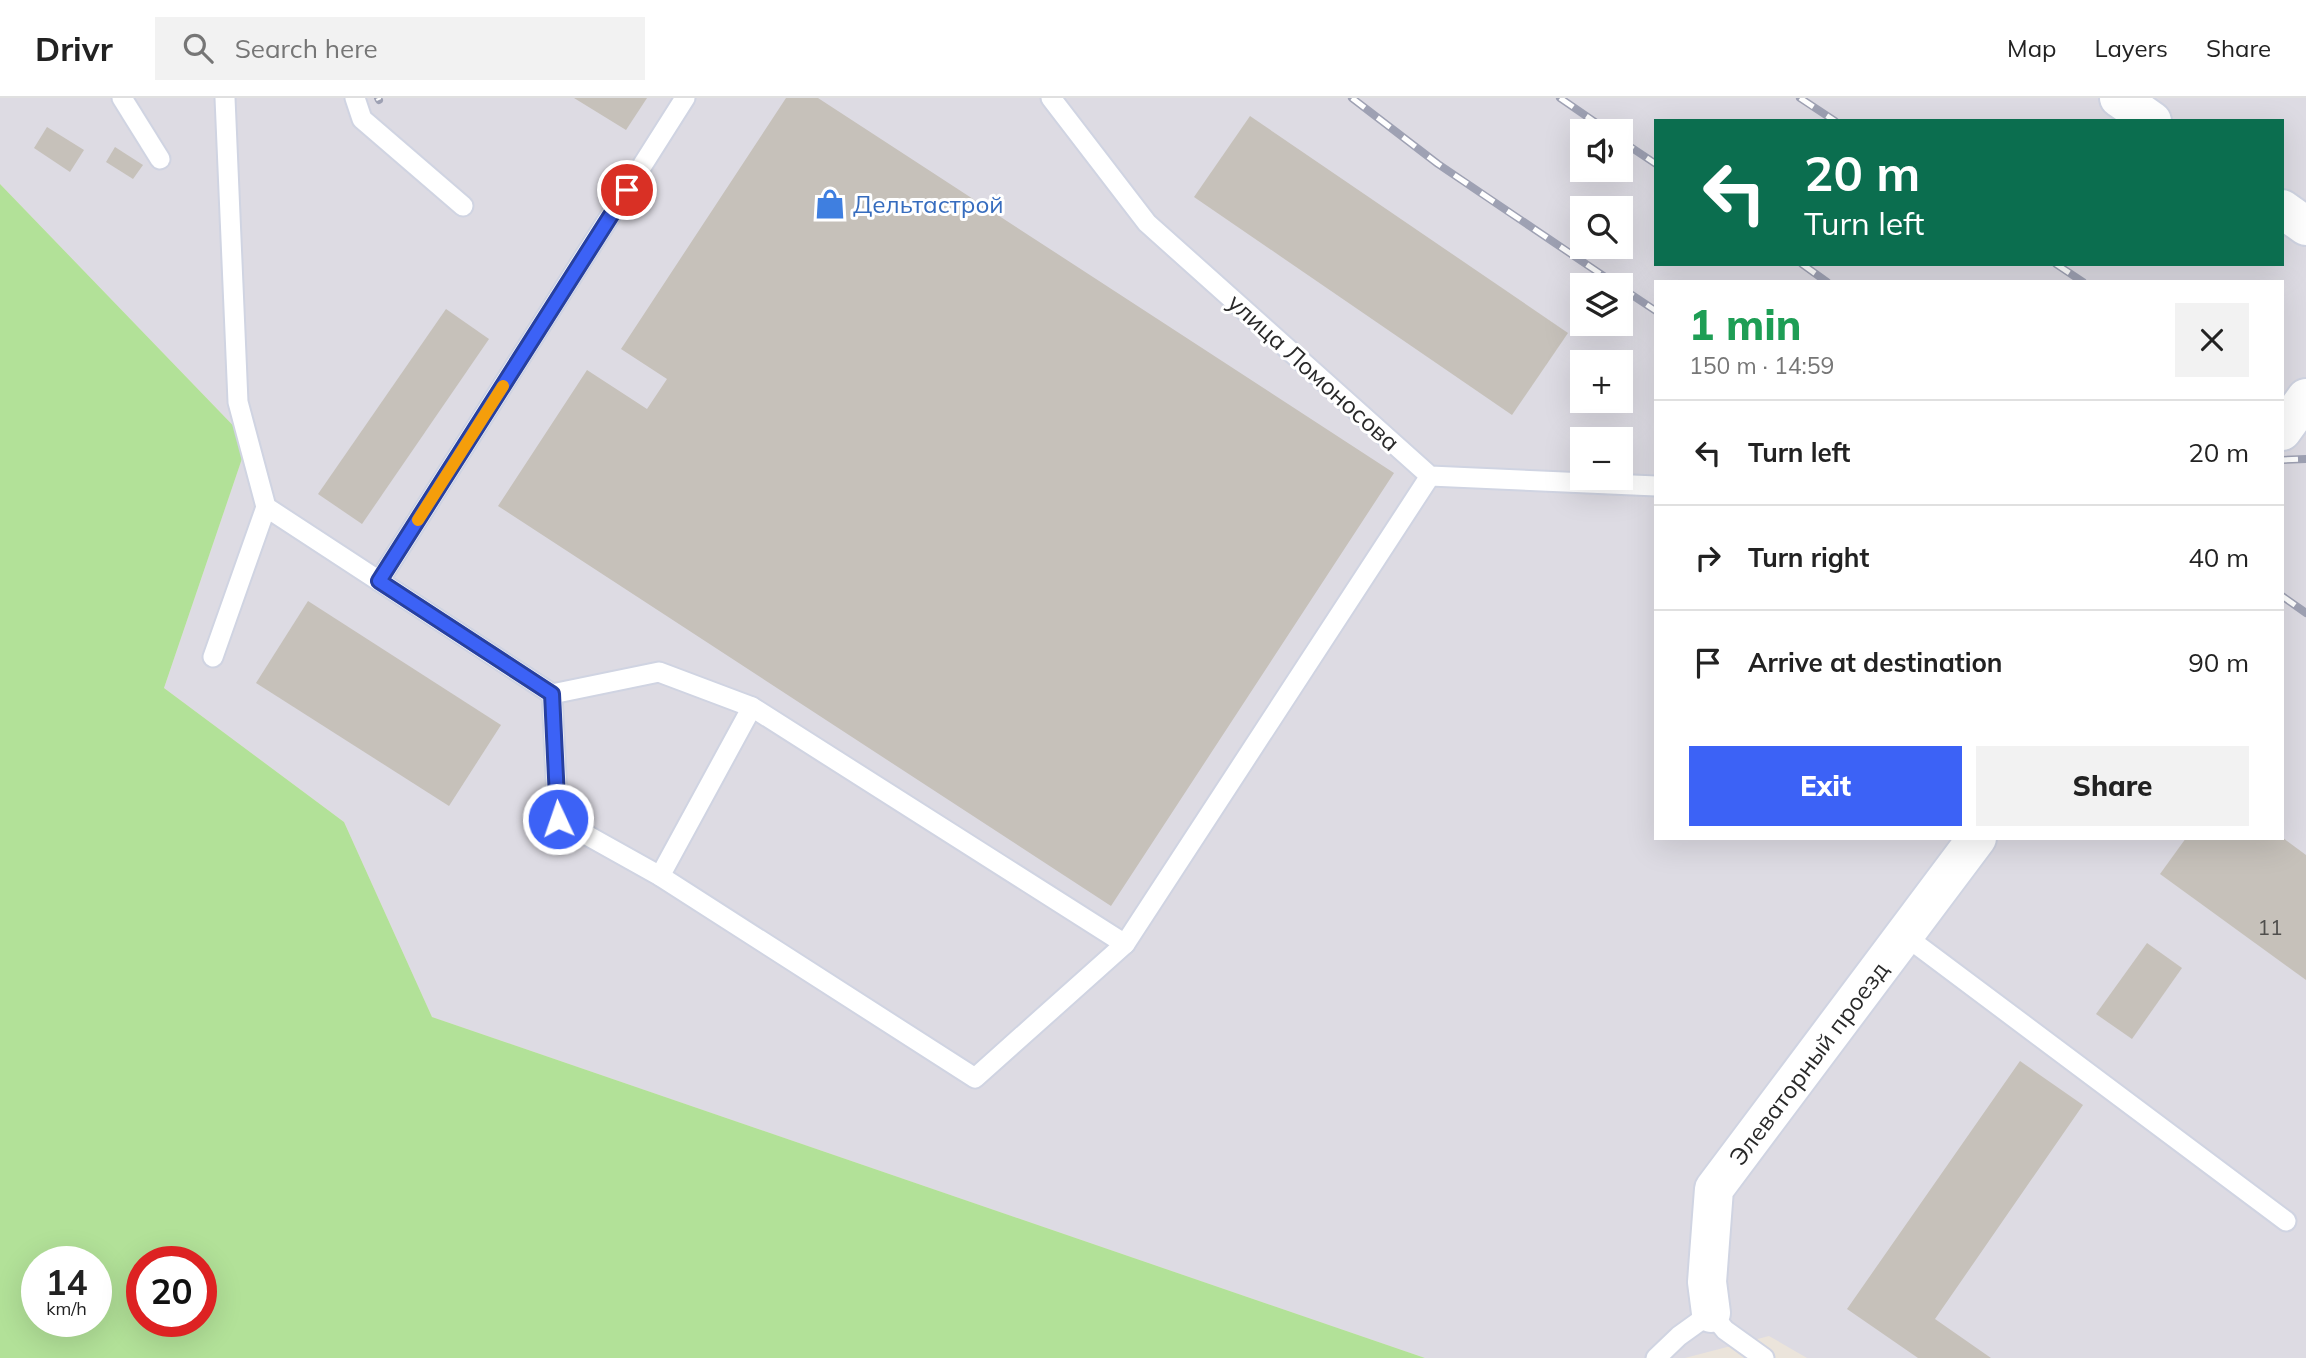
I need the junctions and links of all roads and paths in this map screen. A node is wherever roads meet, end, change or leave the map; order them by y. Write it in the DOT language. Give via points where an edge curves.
graph roads {
  1 [pos="122,98"];
  2 [pos="225,98"];
  3 [pos="355,98"];
  4 [pos="685,98"];
  5 [pos="1051,98"];
  6 [pos="2119,98"];
  7 [pos="2149,119"];
  8 [pos="160,159"];
  9 [pos="463,206"];
  10 [pos="2284,210"];
  11 [pos="2306,226"];
  12 [pos="2306,398"];
  13 [pos="2284,427"];
  14 [pos="1430,476"];
  15 [pos="1654,486"];
  16 [pos="266,507"];
  17 [pos="379,581"];
  18 [pos="213,657"];
  19 [pos="552,694"];
  20 [pos="752,707"];
  21 [pos="1975,840"];
  22 [pos="660,876"];
  23 [pos="1904,935"];
  24 [pos="1125,944"];
  25 [pos="2286,1221"];
  26 [pos="1711,1313"];
  27 [pos="1656,1358"];
  28 [pos="1764,1358"];
  1 -- 8 [label="lane"];
  2 -- 16 [label="lane" via="238,402"];
  3 -- 9 [label="lane" via="362,119"];
  4 -- 17 [label="lane"];
  5 -- 14 [label="lane, улица Ломоносова" via="1147,223"];
  6 -- 7 [label="street"];
  10 -- 11 [label="street"];
  12 -- 13 [label="street"];
  14 -- 15 [label="lane"];
  14 -- 24 [label="lane"];
  16 -- 17 [label="lane"];
  16 -- 18 [label="lane"];
  17 -- 19 [label="lane"];
  19 -- 20 [label="lane" via="659,672"];
  19 -- 22 [label="lane" via="558,819"];
  20 -- 22 [label="lane"];
  20 -- 24 [label="lane"];
  21 -- 23 [label="street, Элеваторный проезд"];
  22 -- 24 [label="lane" via="975,1078"];
  23 -- 25 [label="lane"];
  23 -- 26 [label="street, Элеваторный проезд" via="1714,1189 1707,1282"];
  26 -- 27 [label="lane"];
  26 -- 28 [label="lane" via="1725,1331"];
}
